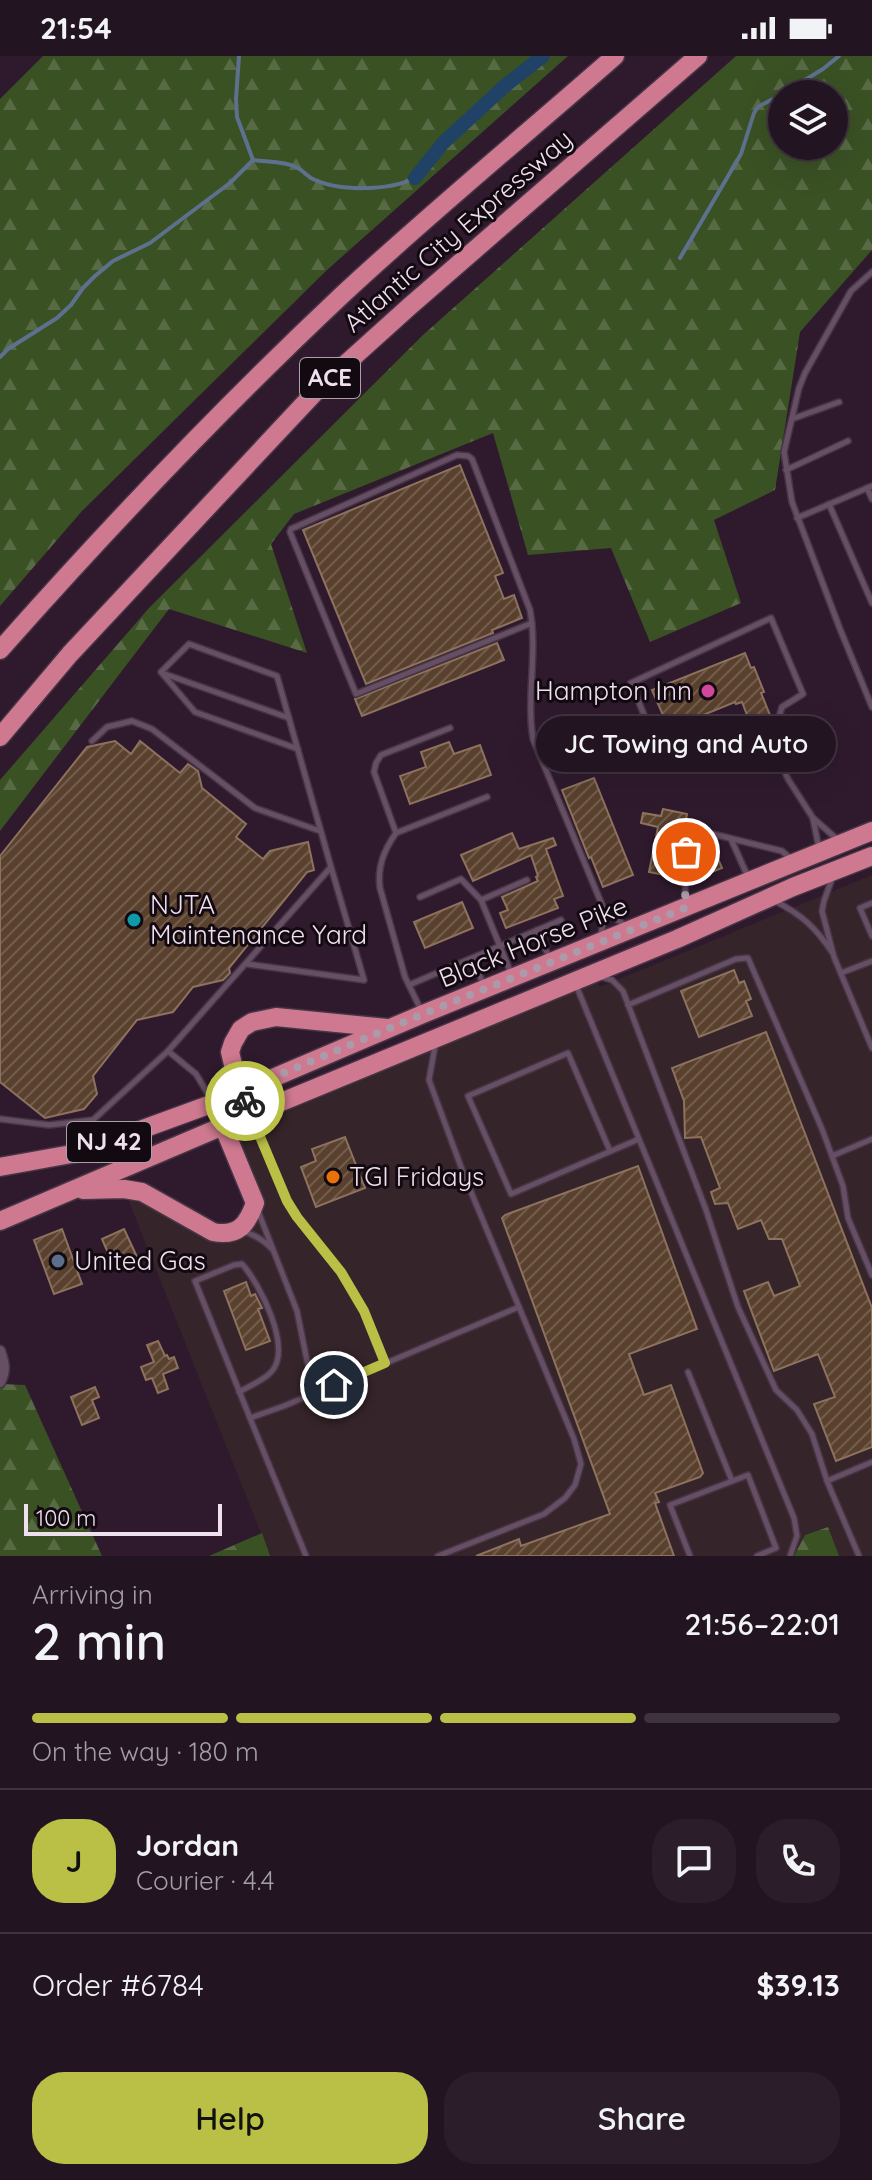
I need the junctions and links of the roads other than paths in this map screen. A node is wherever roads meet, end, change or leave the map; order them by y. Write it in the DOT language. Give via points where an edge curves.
graph roads {
  1 [pos="615,56"];
  2 [pos="698,56"];
  3 [pos="872,272"];
  4 [pos="839,402"];
  5 [pos="791,419"];
  6 [pos="848,441"];
  7 [pos="786,470"];
  8 [pos="870,487"];
  9 [pos="872,499"];
  10 [pos="829,504"];
  11 [pos="797,518"];
  12 [pos="872,603"];
  13 [pos="532,623"];
  14 [pos="0,650"];
  15 [pos="70,654"];
  16 [pos="161,672"];
  17 [pos="870,693"];
  18 [pos="872,707"];
  19 [pos="289,718"];
  20 [pos="450,728"];
  21 [pos="0,737"];
  22 [pos="772,740"];
  23 [pos="92,741"];
  24 [pos="0,748"];
  25 [pos="298,749"];
  26 [pos="487,797"];
  27 [pos="813,818"];
  28 [pos="321,831"];
  29 [pos="872,831"];
  30 [pos="396,833"];
  31 [pos="731,839"];
  32 [pos="842,843"];
  33 [pos="819,853"];
  34 [pos="872,856"];
  35 [pos="795,863"];
  36 [pos="331,867"];
  37 [pos="835,871"];
  38 [pos="527,880"];
  39 [pos="750,882"];
  40 [pos="420,897"];
  41 [pos="769,898"];
  42 [pos="481,900"];
  43 [pos="872,903"];
  44 [pos="685,908"];
  45 [pos="605,912"];
  46 [pos="561,920"];
  47 [pos="632,929"];
  48 [pos="537,930"];
  49 [pos="872,936"];
  50 [pos="600,942"];
  51 [pos="500,946"];
  52 [pos="834,957"];
  53 [pos="473,958"];
  54 [pos="872,961"];
  55 [pos="551,962"];
  56 [pos="246,964"];
  57 [pos="841,973"];
  58 [pos="582,977"];
  59 [pos="512,978"];
  60 [pos="409,985"];
  61 [pos="485,989"];
  62 [pos="628,1005"];
  63 [pos="423,1014"];
  64 [pos="390,1028"];
  65 [pos="437,1037"];
  66 [pos="872,1048"];
  67 [pos="168,1051"];
  68 [pos="241,1091"];
  69 [pos="214,1103"];
  70 [pos="251,1114"];
  71 [pos="0,1119"];
  72 [pos="223,1126"];
  73 [pos="639,1139"];
  74 [pos="872,1139"];
  75 [pos="610,1151"];
  76 [pos="832,1156"];
  77 [pos="0,1167"];
  78 [pos="72,1190"];
  79 [pos="255,1203"];
  80 [pos="0,1221"];
  81 [pos="238,1230"];
  82 [pos="276,1254"];
  83 [pos="872,1275"];
  84 [pos="519,1307"];
  85 [pos="0,1351"];
  86 [pos="385,1363"];
  87 [pos="688,1372"];
  88 [pos="0,1382"];
  89 [pos="239,1392"];
  90 [pos="318,1392"];
  91 [pos="250,1418"];
  92 [pos="872,1462"];
  93 [pos="732,1481"];
  94 [pos="827,1481"];
  95 [pos="306,1556"];
  96 [pos="438,1556"];
  97 [pos="690,1556"];
  98 [pos="758,1556"];
  99 [pos="790,1556"];
  100 [pos="859,1556"];
  1 -- 14 [label="highway, Atlantic City Expressway / ACE" via="253,380"];
  2 -- 15 [label="highway, Atlantic City Expressway / ACE" via="319,388"];
  3 -- 5 [label="lane" via="851,291 805,373"];
  4 -- 5 [label="lane"];
  5 -- 7 [label="lane"];
  6 -- 7 [label="lane"];
  7 -- 11 [label="lane"];
  8 -- 9 [label="lane"];
  8 -- 10 [label="lane"];
  10 -- 11 [label="lane"];
  10 -- 12 [label="lane"];
  11 -- 17 [label="lane"];
  13 -- 13 [label="lane" via="468,456 457,455 291,529 356,694"];
  13 -- 45 [label="lane" via="533,739"];
  15 -- 21 [label="highway, Atlantic City Expressway / ACE"];
  15 -- 24 [label="highway"];
  16 -- 19 [label="lane"];
  16 -- 19 [label="lane" via="189,644 277,676"];
  16 -- 25 [label="lane" via="195,712"];
  17 -- 18 [label="lane"];
  19 -- 25 [label="lane"];
  20 -- 30 [label="lane" via="381,755 376,763 374,772"];
  22 -- 22 [label="lane" via="782,707 803,694 771,618 631,683 665,766 743,731"];
  22 -- 27 [label="lane"];
  23 -- 28 [label="lane" via="107,727 132,721 152,729 255,808"];
  25 -- 28 [label="lane"];
  26 -- 30 [label="lane"];
  27 -- 32 [label="lane"];
  27 -- 33 [label="lane"];
  28 -- 36 [label="lane"];
  29 -- 32 [label="highway, Black Horse Pike / NJ 42"];
  30 -- 60 [label="lane" via="378,876"];
  31 -- 35 [label="lane" via="782,851"];
  31 -- 39 [label="lane"];
  31 -- 44 [label="lane" via="700,834 692,840 686,852"];
  32 -- 33 [label="highway, Black Horse Pike / NJ 42"];
  33 -- 35 [label="highway, Black Horse Pike / NJ 42"];
  34 -- 37 [label="highway, Black Horse Pike / NJ 42"];
  35 -- 39 [label="highway, Black Horse Pike / NJ 42"];
  36 -- 56 [label="lane"];
  36 -- 56 [label="lane" via="364,980"];
  37 -- 41 [label="highway, Black Horse Pike / NJ 42"];
  37 -- 52 [label="lane" via="822,911"];
  38 -- 42 [label="lane"];
  39 -- 44 [label="highway, Black Horse Pike / NJ 42"];
  40 -- 42 [label="lane" via="461,879"];
  41 -- 52 [label="lane" via="809,922"];
  41 -- 58 [label="highway, Black Horse Pike / NJ 42"];
  42 -- 51 [label="lane"];
  43 -- 49 [label="lane" via="860,908"];
  44 -- 47 [label="highway, Black Horse Pike / NJ 42"];
  45 -- 47 [label="lane"];
  45 -- 50 [label="lane"];
  46 -- 48 [label="lane"];
  47 -- 50 [label="highway, Black Horse Pike / NJ 42"];
  48 -- 51 [label="lane"];
  48 -- 55 [label="lane"];
  50 -- 55 [label="highway, Black Horse Pike / NJ 42"];
  51 -- 53 [label="lane"];
  51 -- 59 [label="lane"];
  52 -- 57 [label="lane"];
  53 -- 60 [label="lane"];
  53 -- 61 [label="lane"];
  54 -- 57 [label="lane"];
  55 -- 59 [label="highway, Black Horse Pike / NJ 42"];
  56 -- 67 [label="lane"];
  57 -- 66 [label="lane"];
  58 -- 62 [label="lane" via="612,980"];
  58 -- 65 [label="highway, Black Horse Pike / NJ 42"];
  58 -- 73 [label="lane"];
  59 -- 61 [label="highway, Black Horse Pike / NJ 42"];
  60 -- 63 [label="lane"];
  61 -- 63 [label="highway, Black Horse Pike / NJ 42"];
  62 -- 76 [label="lane" via="748,958"];
  62 -- 94 [label="lane" via="738,1307 776,1390 812,1434"];
  63 -- 64 [label="highway, Black Horse Pike / NJ 42"];
  64 -- 68 [label="highway, Black Horse Pike / NJ 42"];
  64 -- 68 [label="highway" via="276,1017 252,1022 241,1029 230,1052"];
  65 -- 70 [label="highway, Black Horse Pike / NJ 42"];
  65 -- 84 [label="lane" via="429,1080"];
  67 -- 69 [label="lane" via="196,1074"];
  67 -- 71 [label="lane" via="93,1120 49,1125"];
  68 -- 69 [label="highway, Black Horse Pike / NJ 42"];
  68 -- 70 [label="highway"];
  69 -- 72 [label="highway"];
  69 -- 77 [label="highway, NJ 42" via="77,1153"];
  70 -- 72 [label="highway, Black Horse Pike / NJ 42"];
  70 -- 86 [label="lane" via="287,1201 341,1272"];
  72 -- 78 [label="highway, Black Horse Pike / NJ 42"];
  72 -- 79 [label="highway"];
  73 -- 75 [label="lane"];
  73 -- 99 [label="lane" via="794,1518 797,1536"];
  74 -- 76 [label="lane"];
  75 -- 75 [label="lane" via="511,1194 468,1096 568,1053"];
  76 -- 83 [label="lane" via="848,1218"];
  78 -- 80 [label="highway, Black Horse Pike / NJ 42"];
  78 -- 81 [label="highway" via="142,1192 213,1232"];
  79 -- 81 [label="highway" via="248,1222"];
  79 -- 82 [label="lane"];
  81 -- 82 [label="lane" via="255,1235"];
  82 -- 90 [label="lane"];
  84 -- 86 [label="lane"];
  84 -- 96 [label="lane" via="574,1439 581,1464 575,1485 544,1514"];
  85 -- 88 [label="street"];
  86 -- 90 [label="lane"];
  87 -- 93 [label="lane"];
  89 -- 89 [label="lane" via="273,1371 278,1356 270,1311 242,1264 195,1281"];
  89 -- 91 [label="lane"];
  90 -- 91 [label="lane"];
  91 -- 95 [label="lane"];
  92 -- 94 [label="lane"];
  93 -- 97 [label="lane" via="670,1505"];
  93 -- 98 [label="lane" via="748,1475 776,1548"];
  94 -- 100 [label="lane"];
}
